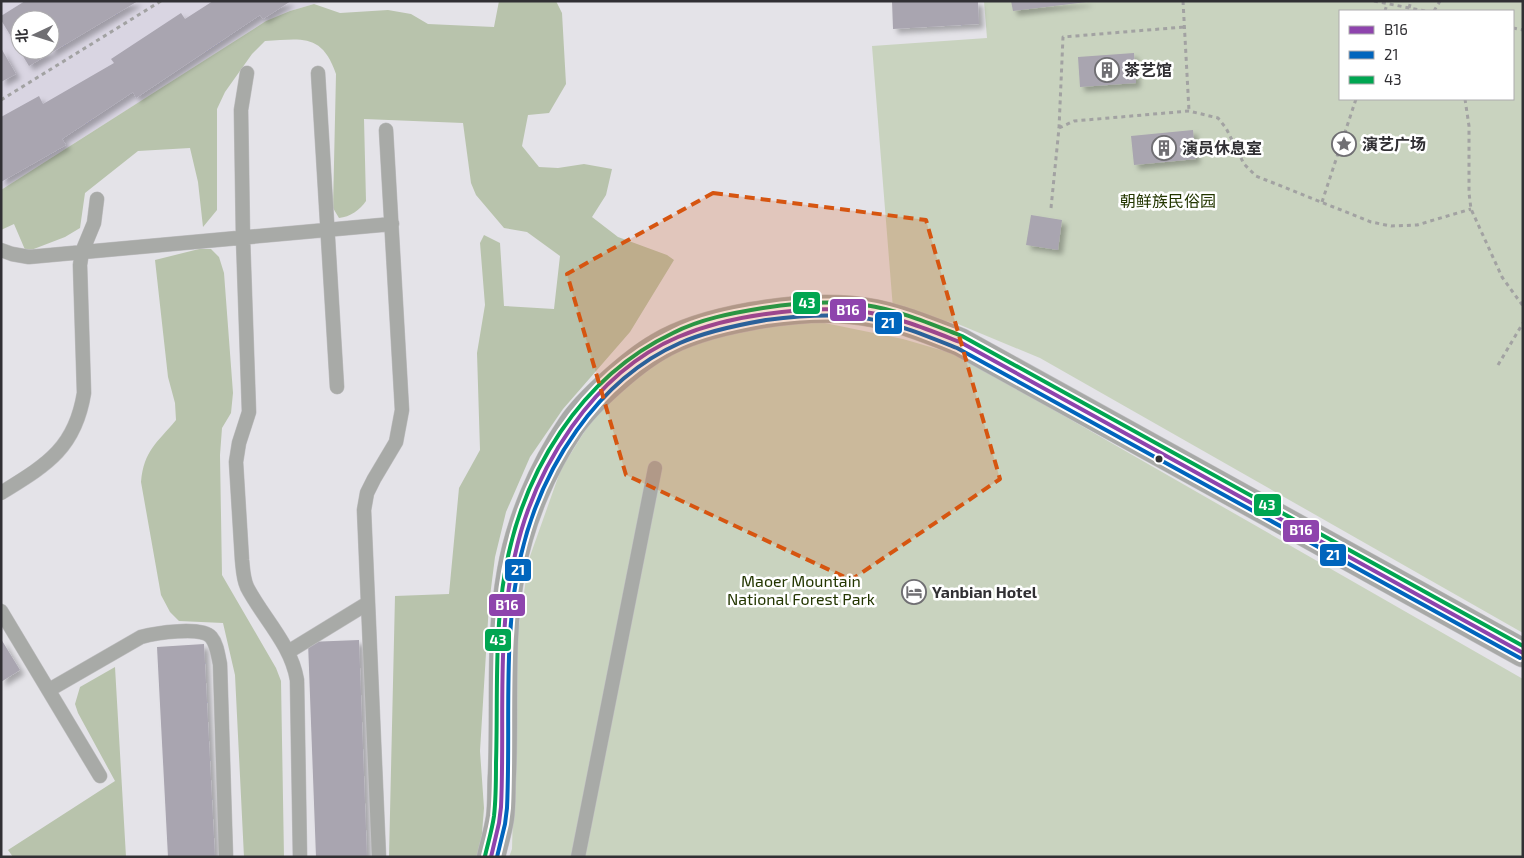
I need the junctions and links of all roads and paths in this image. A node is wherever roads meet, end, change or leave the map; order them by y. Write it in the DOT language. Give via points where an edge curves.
graph roads {
  1 [pos="162,1"];
  2 [pos="1183,1"];
  3 [pos="1374,1"];
  4 [pos="1411,1"];
  5 [pos="1387,4"];
  6 [pos="1408,8"];
  7 [pos="1385,10"];
  8 [pos="1419,10"];
  9 [pos="1184,27"];
  10 [pos="247,73"];
  11 [pos="318,73"];
  12 [pos="1,100"];
  13 [pos="1356,100"];
  14 [pos="1465,100"];
  15 [pos="1189,111"];
  16 [pos="1059,128"];
  17 [pos="386,130"];
  18 [pos="97,198"];
  19 [pos="1322,202"];
  20 [pos="1051,208"];
  21 [pos="1471,209"];
  22 [pos="392,224"];
  23 [pos="328,230"];
  24 [pos="243,238"];
  25 [pos="1,250"];
  26 [pos="82,252"];
  27 [pos="1523,306"];
  28 [pos="1523,323"];
  29 [pos="1498,365"];
  30 [pos="338,387"];
  31 [pos="655,468"];
  32 [pos="1,492"];
  33 [pos="368,603"];
  34 [pos="1,611"];
  35 [pos="288,652"];
  36 [pos="1523,652"];
  37 [pos="49,690"];
  38 [pos="100,776"];
  39 [pos="226,857"];
  40 [pos="300,857"];
  41 [pos="379,857"];
  42 [pos="491,857"];
  43 [pos="578,857"];
  1 -- 12 [label="path"];
  2 -- 9 [label="path"];
  3 -- 5 [label="path"];
  4 -- 6 [label="path"];
  5 -- 6 [label="path"];
  5 -- 7 [label="path"];
  6 -- 8 [label="path"];
  9 -- 15 [label="path"];
  9 -- 16 [label="path" via="1064,37"];
  10 -- 24 [label="lane" via="241,110"];
  11 -- 23 [label="lane"];
  13 -- 19 [label="path"];
  14 -- 21 [label="path"];
  15 -- 16 [label="path" via="1074,121"];
  15 -- 19 [label="path" via="1218,118 1244,164 1256,176"];
  16 -- 20 [label="path"];
  17 -- 22 [label="lane"];
  18 -- 26 [label="lane" via="94,223"];
  19 -- 21 [label="path" via="1391,226 1417,225"];
  21 -- 27 [label="path" via="1502,277"];
  22 -- 23 [label="lane"];
  22 -- 33 [label="lane" via="402,410 396,442 367,493 364,510"];
  23 -- 24 [label="lane"];
  23 -- 30 [label="lane"];
  24 -- 26 [label="lane"];
  24 -- 35 [label="lane" via="250,406 236,462 243,574"];
  25 -- 26 [label="lane" via="28,257"];
  26 -- 32 [label="lane" via="84,393 81,413 71,436 58,452 36,471"];
  28 -- 29 [label="path"];
  31 -- 43 [label="lane"];
  33 -- 35 [label="lane"];
  33 -- 41 [label="lane"];
  34 -- 37 [label="lane"];
  35 -- 40 [label="lane" via="297,680"];
  36 -- 42 [label="main road" via="960,342 904,320 852,310 811,309 773,313 687,333 658,347 603,391 572,425 544,474 523,525 511,572 504,629 500,818"];
  37 -- 38 [label="lane"];
  37 -- 39 [label="lane" via="153,634 169,631 206,633 212,638 220,664"];
}
